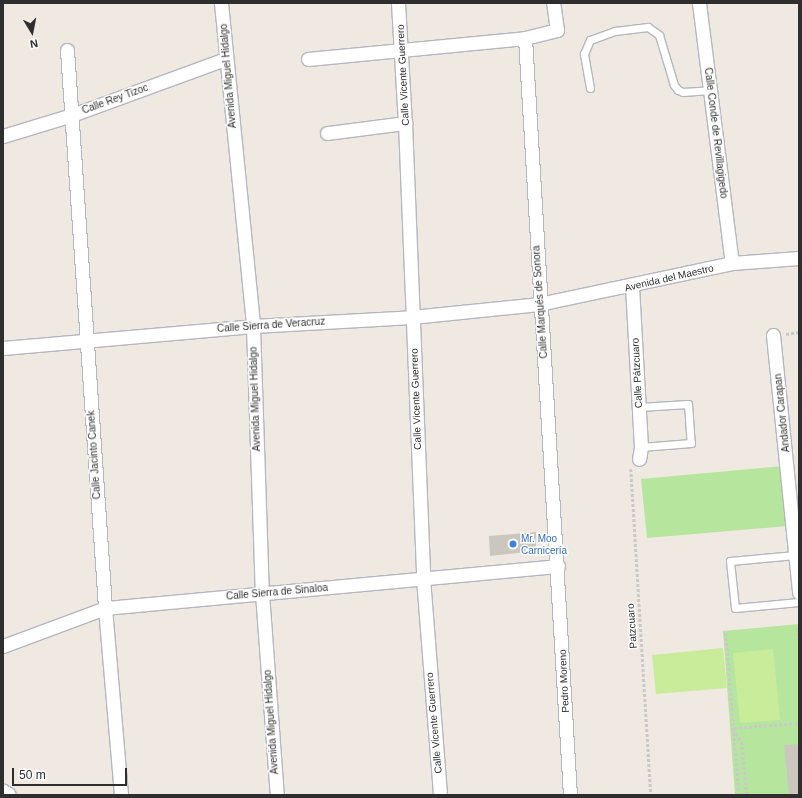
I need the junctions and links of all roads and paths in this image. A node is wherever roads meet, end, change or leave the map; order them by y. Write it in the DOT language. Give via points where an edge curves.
graph roads {
  1 [pos="221,3"];
  2 [pos="398,3"];
  3 [pos="553,3"];
  4 [pos="699,3"];
  5 [pos="525,38"];
  6 [pos="402,49"];
  7 [pos="67,50"];
  8 [pos="225,59"];
  9 [pos="308,59"];
  10 [pos="590,88"];
  11 [pos="710,90"];
  12 [pos="72,114"];
  13 [pos="406,123"];
  14 [pos="327,133"];
  15 [pos="3,136"];
  16 [pos="799,258"];
  17 [pos="732,263"];
  18 [pos="632,286"];
  19 [pos="539,304"];
  20 [pos="412,317"];
  21 [pos="253,326"];
  22 [pos="774,335"];
  23 [pos="86,340"];
  24 [pos="3,348"];
  25 [pos="639,407"];
  26 [pos="640,453"];
  27 [pos="795,555"];
  28 [pos="558,566"];
  29 [pos="423,578"];
  30 [pos="262,593"];
  31 [pos="799,593"];
  32 [pos="799,602"];
  33 [pos="105,608"];
  34 [pos="798,628"];
  35 [pos="726,633"];
  36 [pos="799,642"];
  37 [pos="3,646"];
  38 [pos="799,723"];
  39 [pos="733,728"];
  40 [pos="3,793"];
  41 [pos="7,795"];
  42 [pos="121,795"];
  43 [pos="277,795"];
  44 [pos="440,795"];
  45 [pos="570,795"];
  46 [pos="650,795"];
  47 [pos="739,795"];
  48 [pos="747,795"];
  1 -- 8 [label="street, Avenida Miguel Hidalgo"];
  2 -- 6 [label="street, Calle Vicente Guerrero"];
  3 -- 5 [label="street" via="557,30"];
  4 -- 11 [label="street, Calle Conde de Revillagigedo"];
  5 -- 6 [label="street"];
  5 -- 19 [label="street, Calle Marqués de Sonora"];
  6 -- 9 [label="street"];
  6 -- 13 [label="street, Calle Vicente Guerrero"];
  7 -- 12 [label="street, Calle Jacinto Canek"];
  8 -- 12 [label="street, Calle Rey Tizoc"];
  8 -- 21 [label="street, Avenida Miguel Hidalgo"];
  10 -- 11 [label="lane" via="584,54 590,40 615,31 648,27 660,35 678,90"];
  11 -- 17 [label="street, Calle Conde de Revillagigedo"];
  12 -- 15 [label="street, Calle Rey Tizoc"];
  12 -- 23 [label="street, Calle Jacinto Canek"];
  13 -- 14 [label="street"];
  13 -- 20 [label="street, Calle Vicente Guerrero"];
  16 -- 17 [label="street, Avenida del Maestro"];
  17 -- 18 [label="street, Avenida del Maestro"];
  18 -- 19 [label="street, Avenida del Maestro"];
  18 -- 25 [label="street, Calle Pátzcuaro"];
  19 -- 20 [label="street, Calle Sierra de Veracruz"];
  19 -- 28 [label="street, Calle Marqués de Sonora"];
  20 -- 21 [label="street, Calle Sierra de Veracruz"];
  20 -- 29 [label="street, Calle Vicente Guerrero"];
  21 -- 23 [label="street, Calle Sierra de Veracruz"];
  21 -- 30 [label="street, Avenida Miguel Hidalgo"];
  22 -- 27 [label="street, Andador Carapan"];
  23 -- 24 [label="street, Calle Sierra de Veracruz"];
  23 -- 33 [label="street, Calle Jacinto Canek"];
  25 -- 26 [label="street, Calle Pátzcuaro"];
  25 -- 26 [label="lane" via="688,404 691,443"];
  26 -- 46 [label="path, Patzcuaro" via="630,470"];
  27 -- 31 [label="street, Andador Carapan"];
  27 -- 32 [label="lane" via="730,561 735,608"];
  28 -- 29 [label="street, Calle Sierra de Sinaloa"];
  28 -- 45 [label="street, Pedro Moreno"];
  29 -- 30 [label="street, Calle Sierra de Sinaloa"];
  29 -- 44 [label="street, Calle Vicente Guerrero"];
  30 -- 33 [label="street, Calle Sierra de Sinaloa"];
  30 -- 43 [label="street, Avenida Miguel Hidalgo"];
  33 -- 37 [label="street, Calle Sierra de Sinaloa"];
  33 -- 42 [label="street, Calle Jacinto Canek"];
  34 -- 36 [label="path"];
  35 -- 39 [label="path"];
  38 -- 39 [label="path"];
  39 -- 47 [label="path"];
  39 -- 48 [label="path" via="742,742"];
  40 -- 41 [label="street"];
}
